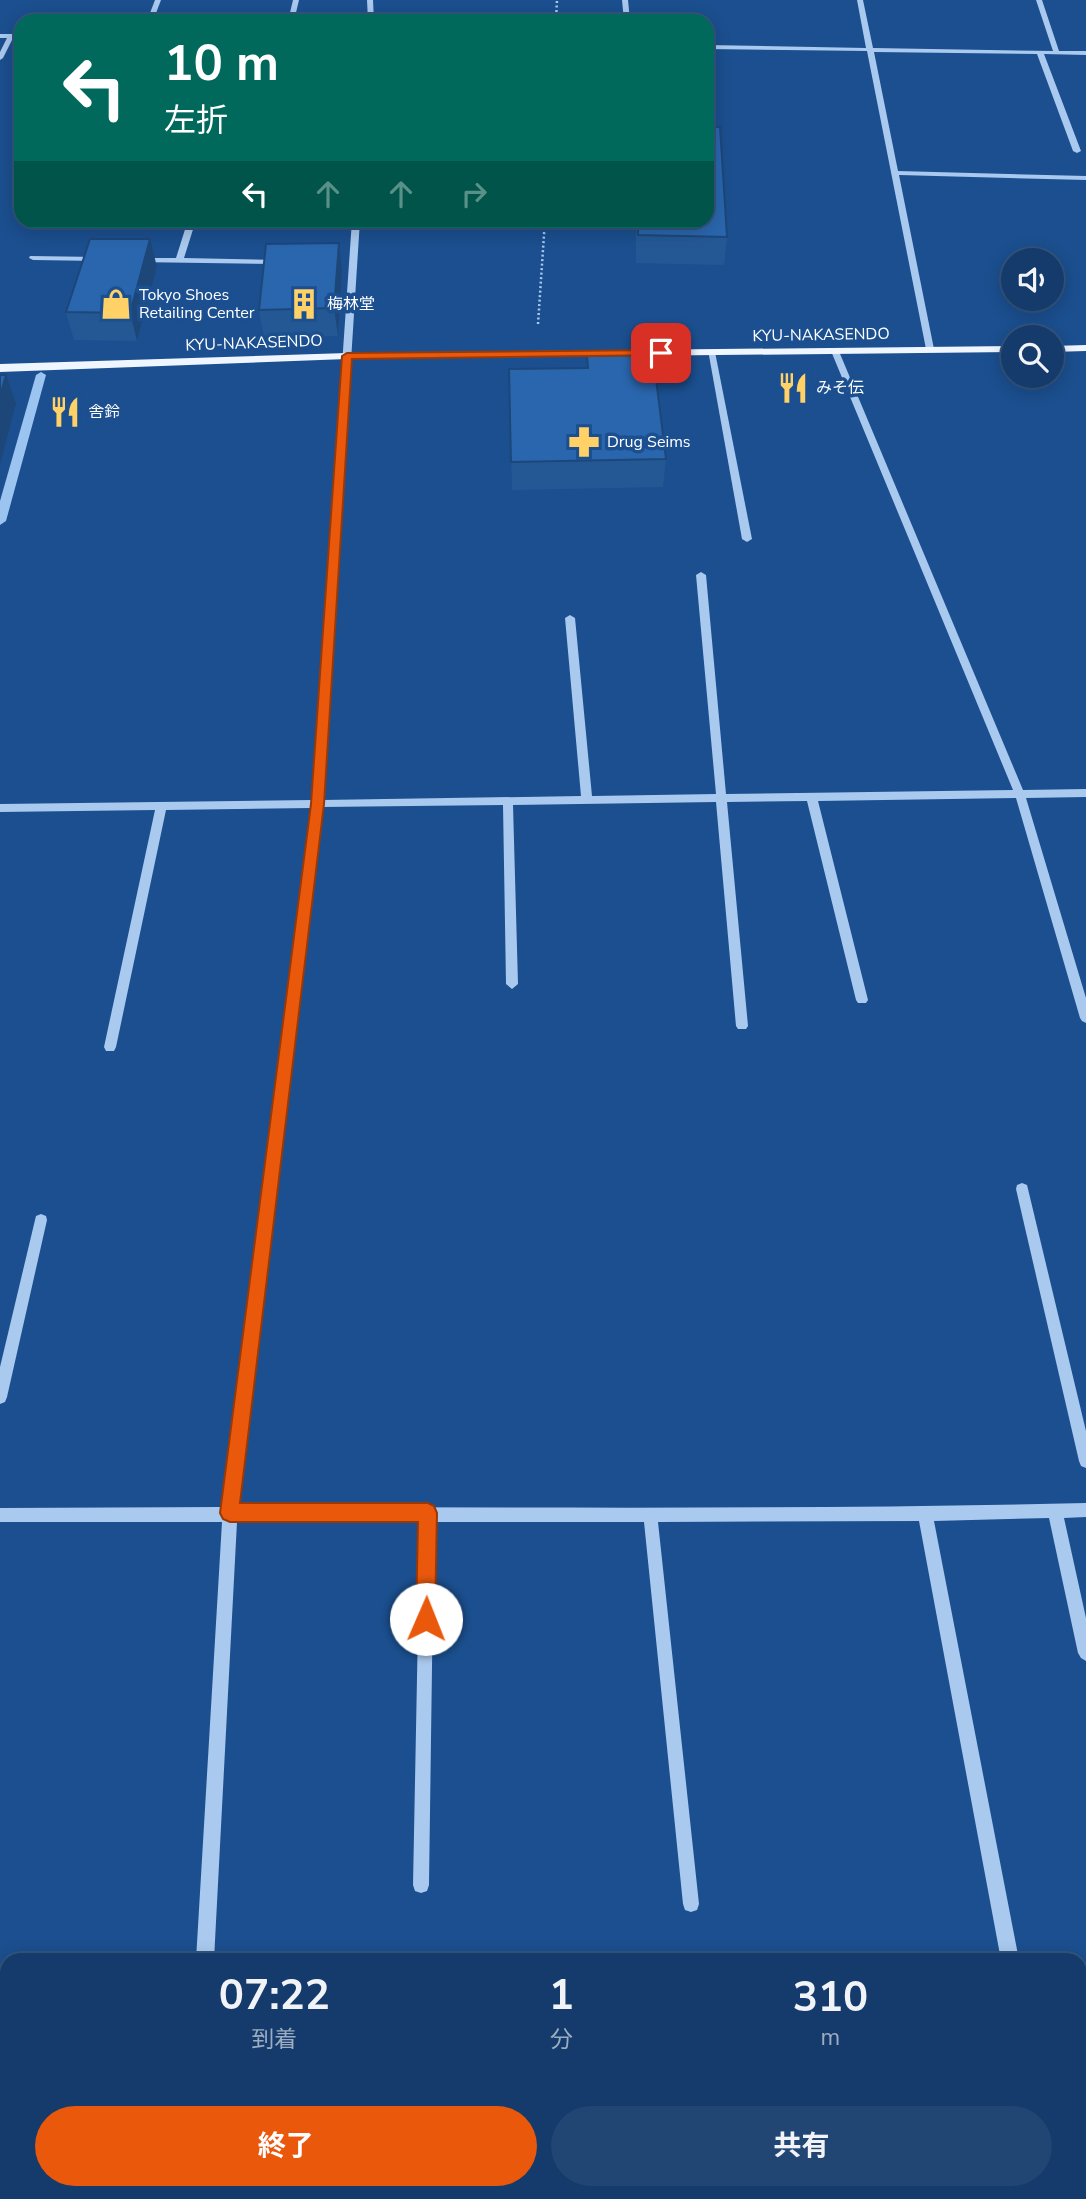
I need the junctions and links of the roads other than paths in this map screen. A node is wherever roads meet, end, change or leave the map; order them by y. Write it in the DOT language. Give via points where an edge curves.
graph roads {
  1 [pos="860,0"];
  2 [pos="1039,0"];
  3 [pos="0,36"];
  4 [pos="11,36"];
  5 [pos="714,47"];
  6 [pos="870,50"];
  7 [pos="1040,52"];
  8 [pos="1057,53"];
  9 [pos="1086,53"];
  10 [pos="0,58"];
  11 [pos="1077,151"];
  12 [pos="895,173"];
  13 [pos="1086,178"];
  14 [pos="189,228"];
  15 [pos="355,228"];
  16 [pos="33,258"];
  17 [pos="113,260"];
  18 [pos="126,260"];
  19 [pos="179,261"];
  20 [pos="285,262"];
  21 [pos="338,263"];
  22 [pos="352,264"];
  23 [pos="1086,348"];
  24 [pos="930,349"];
  25 [pos="1001,349"];
  26 [pos="1064,349"];
  27 [pos="835,351"];
  28 [pos="711,352"];
  29 [pos="347,356"];
  30 [pos="0,368"];
  31 [pos="747,539"];
  32 [pos="701,575"];
  33 [pos="570,618"];
  34 [pos="1086,793"];
  35 [pos="1020,795"];
  36 [pos="812,798"];
  37 [pos="723,799"];
  38 [pos="587,801"];
  39 [pos="508,802"];
  40 [pos="317,804"];
  41 [pos="160,806"];
  42 [pos="0,808"];
  43 [pos="512,984"];
  44 [pos="862,1000"];
  45 [pos="1086,1018"];
  46 [pos="742,1026"];
  47 [pos="110,1047"];
  48 [pos="1022,1189"];
  49 [pos="41,1220"];
  50 [pos="0,1397"];
  51 [pos="1086,1461"];
  52 [pos="1086,1510"];
  53 [pos="1055,1511"];
  54 [pos="230,1513"];
  55 [pos="428,1513"];
  56 [pos="650,1513"];
  57 [pos="925,1514"];
  58 [pos="0,1515"];
  59 [pos="1086,1653"];
  60 [pos="421,1885"];
  61 [pos="691,1903"];
  62 [pos="205,1953"];
  63 [pos="1009,1953"];
  1 -- 6 [label="street"];
  2 -- 8 [label="street"];
  3 -- 4 [label="street"];
  4 -- 10 [label="street"];
  5 -- 6 [label="street"];
  6 -- 7 [label="street"];
  6 -- 12 [label="street"];
  7 -- 8 [label="street"];
  7 -- 11 [label="street"];
  8 -- 9 [label="street"];
  12 -- 13 [label="street"];
  12 -- 24 [label="street"];
  14 -- 19 [label="street"];
  15 -- 22 [label="street"];
  16 -- 17 [label="street"];
  18 -- 19 [label="street"];
  19 -- 20 [label="street"];
  21 -- 22 [label="street"];
  22 -- 29 [label="street"];
  23 -- 26 [label="main road"];
  24 -- 25 [label="main road, KYU-NAKASENDO"];
  24 -- 27 [label="main road, KYU-NAKASENDO"];
  27 -- 28 [label="main road, KYU-NAKASENDO"];
  27 -- 35 [label="street"];
  28 -- 29 [label="main road, KYU-NAKASENDO"];
  28 -- 31 [label="street"];
  29 -- 30 [label="main road, KYU-NAKASENDO"];
  29 -- 40 [label="street"];
  32 -- 37 [label="street"];
  33 -- 38 [label="street"];
  34 -- 35 [label="street"];
  35 -- 36 [label="street"];
  35 -- 45 [label="street"];
  36 -- 37 [label="street"];
  36 -- 44 [label="street"];
  37 -- 38 [label="street"];
  37 -- 46 [label="street"];
  38 -- 39 [label="street"];
  39 -- 40 [label="street"];
  39 -- 43 [label="street"];
  40 -- 41 [label="street"];
  40 -- 54 [label="street"];
  41 -- 42 [label="street"];
  41 -- 47 [label="street"];
  48 -- 51 [label="street"];
  49 -- 50 [label="street"];
  52 -- 53 [label="street"];
  53 -- 57 [label="street"];
  53 -- 59 [label="street"];
  54 -- 55 [label="street"];
  54 -- 58 [label="street"];
  54 -- 62 [label="street"];
  55 -- 56 [label="street"];
  55 -- 60 [label="street"];
  56 -- 57 [label="street"];
  56 -- 61 [label="street"];
  57 -- 63 [label="street"];
}
